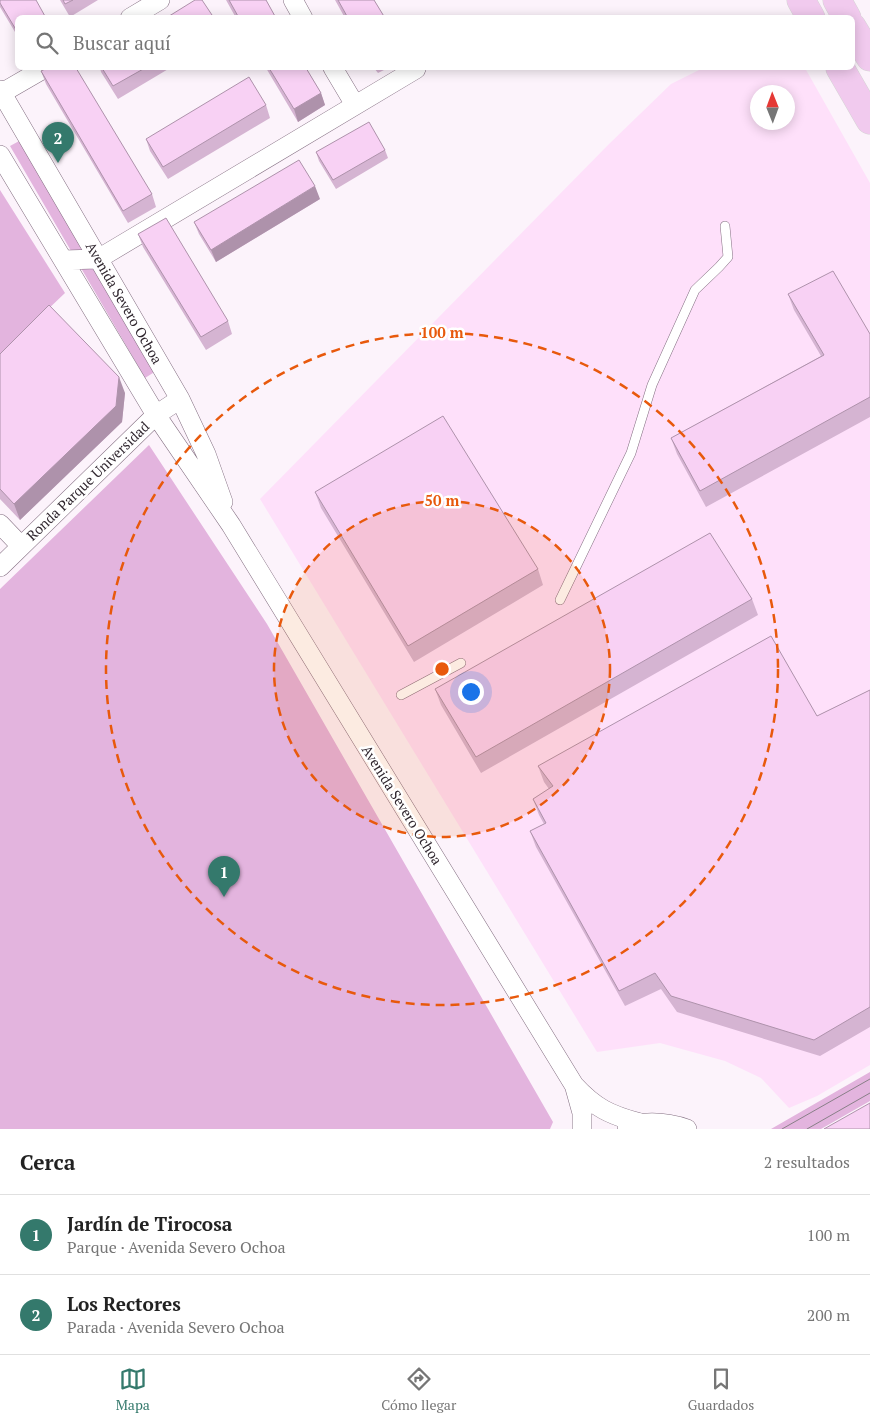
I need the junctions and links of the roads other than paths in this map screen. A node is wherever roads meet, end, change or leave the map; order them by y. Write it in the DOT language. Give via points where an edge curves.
graph roads {
  1 [pos="160,0"];
  2 [pos="293,0"];
  3 [pos="801,0"];
  4 [pos="837,0"];
  5 [pos="135,15"];
  6 [pos="301,15"];
  7 [pos="809,15"];
  8 [pos="845,15"];
  9 [pos="855,32"];
  10 [pos="870,57"];
  11 [pos="41,70"];
  12 [pos="334,70"];
  13 [pos="414,70"];
  14 [pos="841,70"];
  15 [pos="1,92"];
  16 [pos="355,106"];
  17 [pos="870,120"];
  18 [pos="0,155"];
  19 [pos="724,226"];
  20 [pos="98,259"];
  21 [pos="63,260"];
  22 [pos="180,399"];
  23 [pos="156,415"];
  24 [pos="0,524"];
  25 [pos="230,525"];
  26 [pos="21,546"];
  27 [pos="0,567"];
  28 [pos="560,600"];
  29 [pos="462,663"];
  30 [pos="402,695"];
  31 [pos="574,1085"];
  32 [pos="640,1123"];
  33 [pos="582,1129"];
  34 [pos="618,1129"];
  35 [pos="687,1129"];
  1 -- 5 [label="street"];
  2 -- 6 [label="street"];
  3 -- 7 [label="main road"];
  4 -- 8 [label="main road"];
  9 -- 10 [label="main road"];
  11 -- 15 [label="street"];
  12 -- 16 [label="street"];
  13 -- 16 [label="street"];
  14 -- 17 [label="main road"];
  15 -- 20 [label="street, Avenida Severo Ochoa"];
  16 -- 20 [label="street"];
  18 -- 21 [label="street, Avenida Severo Ochoa"];
  19 -- 28 [label="lane" via="728,257 695,290 652,385 631,453"];
  20 -- 21 [label="street"];
  20 -- 22 [label="street, Avenida Severo Ochoa"];
  21 -- 23 [label="street, Avenida Severo Ochoa"];
  22 -- 23 [label="street, Ronda Parque Universidad"];
  22 -- 25 [label="street, Avenida Severo Ochoa" via="206,454"];
  23 -- 25 [label="street, Avenida Severo Ochoa"];
  23 -- 26 [label="street, Ronda Parque Universidad"];
  24 -- 26 [label="street"];
  25 -- 31 [label="street, Avenida Severo Ochoa"];
  26 -- 27 [label="street, Ronda Parque Universidad"];
  29 -- 30 [label="lane"];
  31 -- 32 [label="street, Avenida Severo Ochoa" via="596,1106 620,1118"];
  31 -- 33 [label="street, Avenida Severo Ochoa" via="582,1113"];
  32 -- 34 [label="street"];
  32 -- 35 [label="street" via="671,1124"];
}
